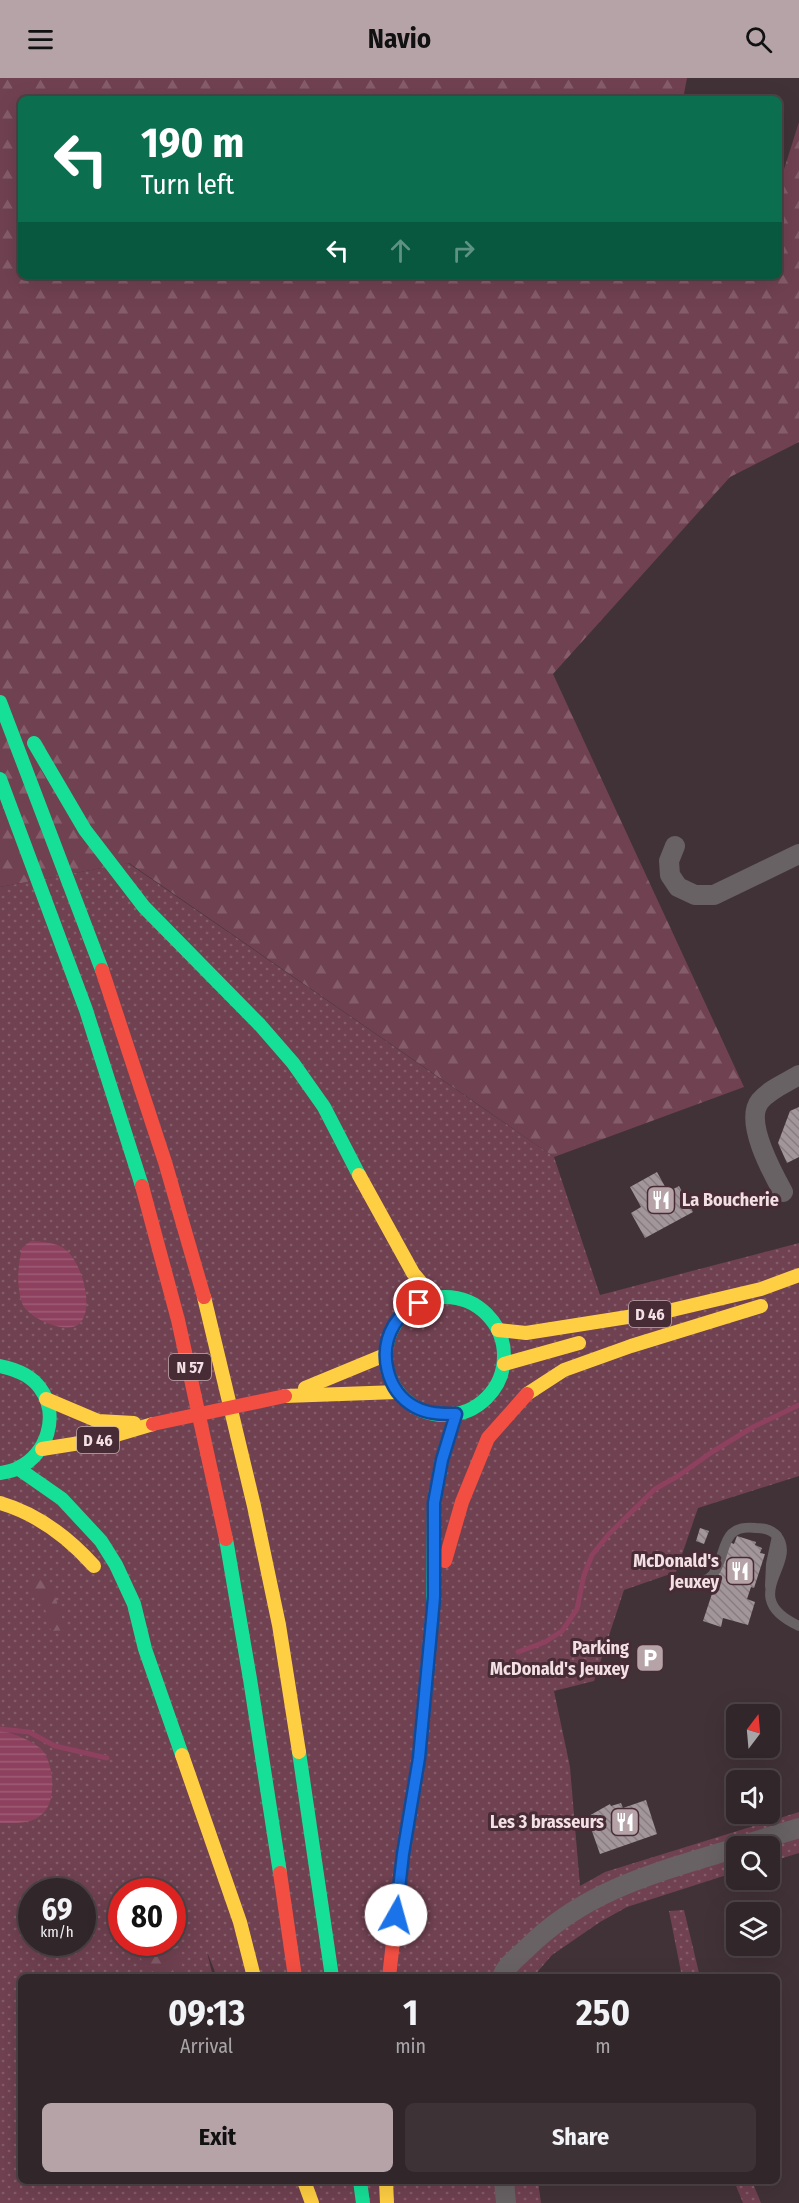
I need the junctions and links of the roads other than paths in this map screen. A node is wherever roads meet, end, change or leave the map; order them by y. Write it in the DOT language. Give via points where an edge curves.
graph roads {
  1 [pos="0,691"];
  2 [pos="0,702"];
  3 [pos="0,779"];
  4 [pos="675,846"];
  5 [pos="799,854"];
  6 [pos="799,1076"];
  7 [pos="783,1192"];
  8 [pos="799,1275"];
  9 [pos="434,1298"];
  10 [pos="498,1330"];
  11 [pos="634,1330"];
  12 [pos="592,1340"];
  13 [pos="385,1355"];
  14 [pos="504,1364"];
  15 [pos="0,1366"];
  16 [pos="398,1392"];
  17 [pos="285,1396"];
  18 [pos="46,1399"];
  19 [pos="456,1414"];
  20 [pos="153,1424"];
  21 [pos="42,1449"];
  22 [pos="19,1469"];
  23 [pos="0,1473"];
  24 [pos="0,1503"];
  25 [pos="102,1574"];
  26 [pos="699,1584"];
  27 [pos="113,1591"];
  28 [pos="434,1597"];
  29 [pos="799,1626"];
  30 [pos="145,1649"];
  31 [pos="799,1828"];
  32 [pos="773,1836"];
  33 [pos="726,1851"];
  34 [pos="253,1974"];
  35 [pos="295,1974"];
  36 [pos="332,1974"];
  37 [pos="389,1974"];
  38 [pos="503,1974"];
  39 [pos="305,2184"];
  40 [pos="360,2184"];
  41 [pos="386,2184"];
  42 [pos="504,2184"];
  43 [pos="312,2203"];
  44 [pos="363,2203"];
  45 [pos="387,2203"];
  46 [pos="506,2203"];
  1 -- 9 [label="main road" via="85,830 115,870 144,907 260,1024 324,1107 402,1255"];
  2 -- 36 [label="main road, N 57" via="128,1045 210,1316 279,1625"];
  3 -- 35 [label="main road, N 57" via="77,982 142,1182 193,1380 225,1534 267,1777"];
  4 -- 5 [label="street" via="669,861 670,875 678,887 695,895 714,895"];
  6 -- 7 [label="street" via="772,1090 759,1102 755,1113 770,1169"];
  8 -- 10 [label="main road, D 46" via="761,1289 672,1310 526,1333"];
  9 -- 10 [label="main road" via="455,1298 474,1305"];
  9 -- 13 [label="main road" via="405,1312 388,1339"];
  10 -- 14 [label="main road"];
  11 -- 28 [label="main road, D 46" via="766,1304 564,1370 523,1397 488,1438 462,1502"];
  12 -- 14 [label="main road"];
  13 -- 16 [label="main road"];
  13 -- 17 [label="main road, D 46"];
  14 -- 19 [label="main road" via="488,1397"];
  15 -- 18 [label="main road" via="28,1376"];
  16 -- 17 [label="main road, D 46"];
  16 -- 19 [label="main road" via="414,1407 434,1414"];
  17 -- 20 [label="main road, D 46, bridge"];
  18 -- 20 [label="main road, D 46" via="98,1421"];
  18 -- 21 [label="main road" via="49,1433"];
  19 -- 28 [label="main road" via="434,1503"];
  20 -- 21 [label="main road, D 46" via="99,1440"];
  21 -- 22 [label="main road"];
  22 -- 23 [label="main road"];
  22 -- 30 [label="main road" via="62,1499 101,1541 134,1604"];
  24 -- 25 [label="main road" via="65,1535"];
  26 -- 29 [label="lane" via="714,1575 732,1533 739,1528 768,1530 781,1542 784,1556 770,1599"];
  27 -- 30 [label="main road"];
  28 -- 37 [label="main road" via="419,1758"];
  30 -- 34 [label="main road" via="240,1922"];
  31 -- 32 [label="street"];
  33 -- 38 [label="street" via="606,1891 563,1916"];
  39 -- 43 [label="main road"];
  40 -- 44 [label="main road"];
  41 -- 45 [label="main road"];
  42 -- 46 [label="street"];
}
